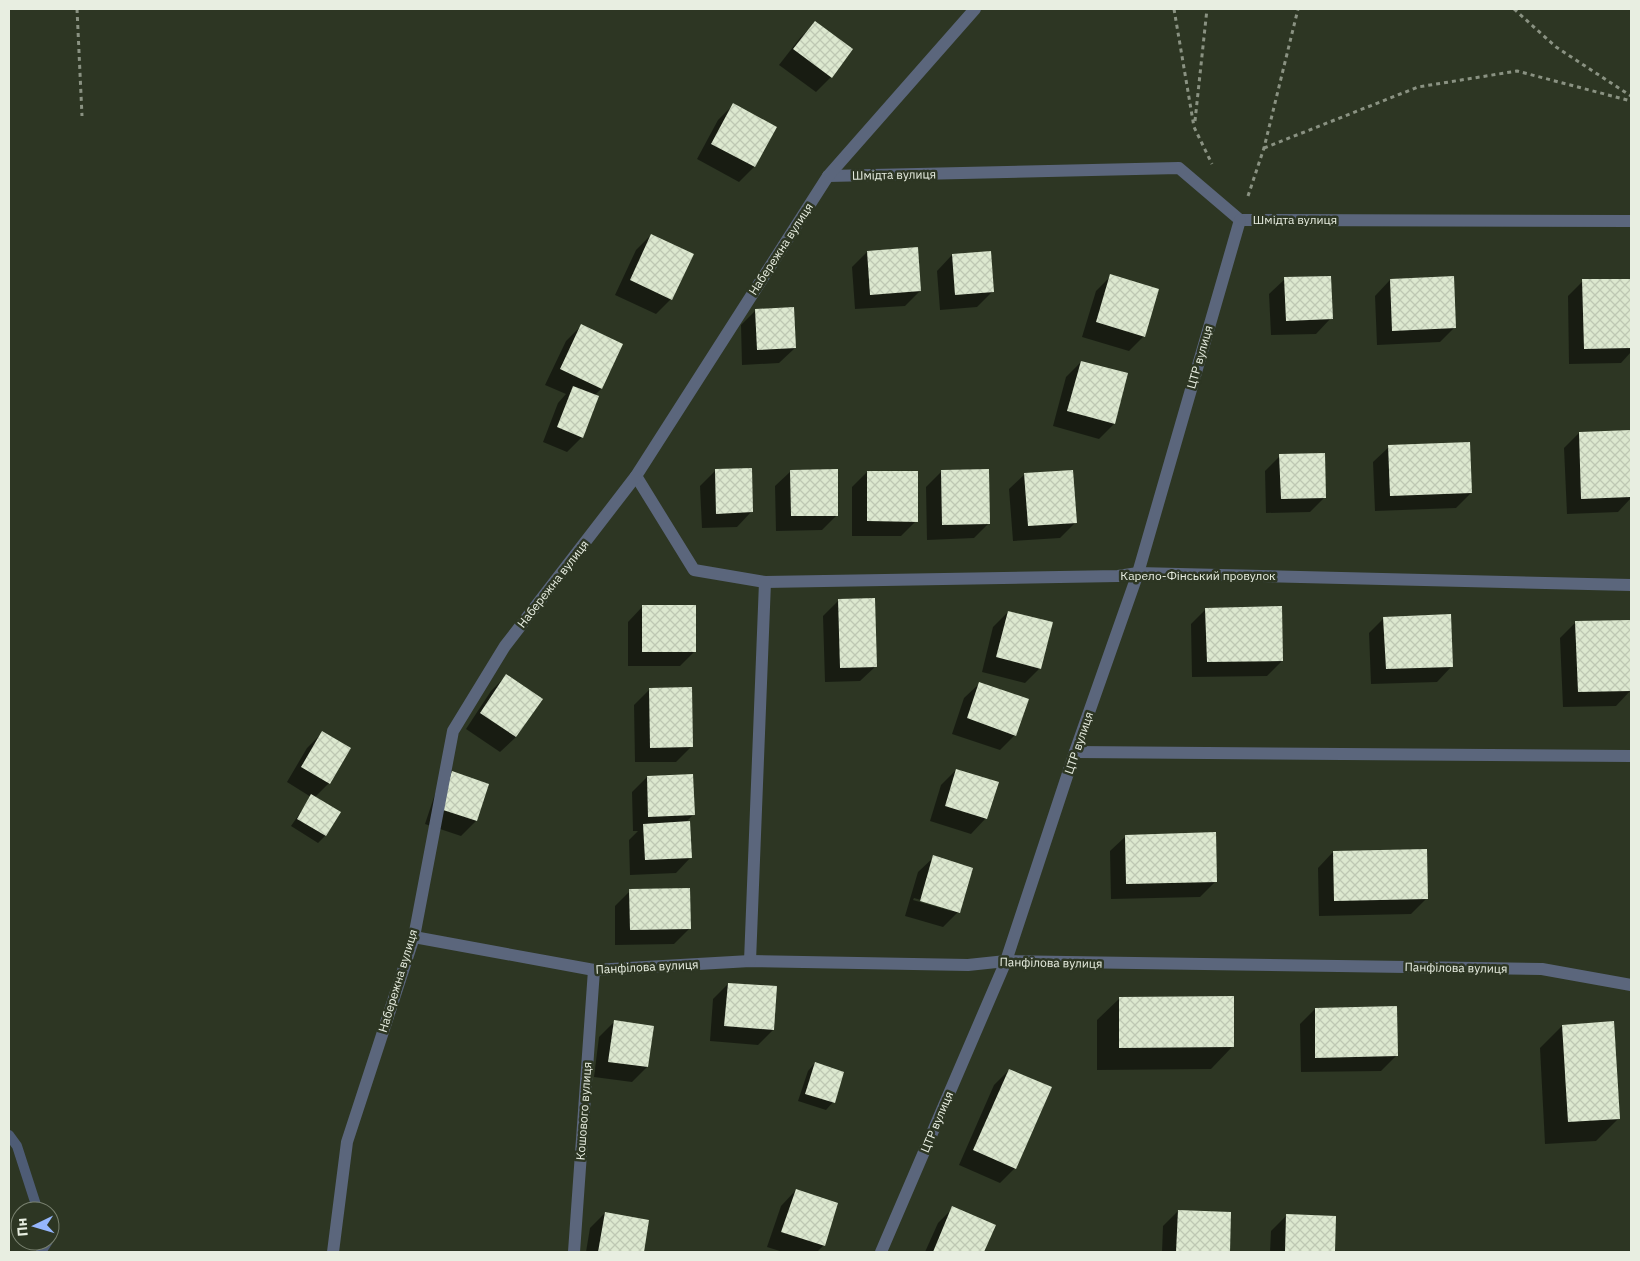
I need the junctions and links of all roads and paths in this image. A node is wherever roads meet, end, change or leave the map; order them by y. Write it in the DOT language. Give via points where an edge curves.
graph roads {
  1 [pos="78,9"];
  2 [pos="976,9"];
  3 [pos="1174,9"];
  4 [pos="1207,9"];
  5 [pos="1298,9"];
  6 [pos="1514,9"];
  7 [pos="1631,96"];
  8 [pos="1631,100"];
  9 [pos="82,116"];
  10 [pos="1194,127"];
  11 [pos="1264,148"];
  12 [pos="1215,169"];
  13 [pos="828,176"];
  14 [pos="1240,220"];
  15 [pos="1631,221"];
  16 [pos="636,476"];
  17 [pos="1138,573"];
  18 [pos="765,582"];
  19 [pos="1631,585"];
  20 [pos="1075,752"];
  21 [pos="1631,756"];
  22 [pos="414,937"];
  23 [pos="750,961"];
  24 [pos="1006,961"];
  25 [pos="594,970"];
  26 [pos="1631,985"];
  27 [pos="332,1252"];
  28 [pos="574,1252"];
  29 [pos="881,1252"];
  1 -- 9 [label="path"];
  2 -- 13 [label="street, Набережна вулиця"];
  3 -- 10 [label="path"];
  4 -- 10 [label="path"];
  5 -- 11 [label="path"];
  6 -- 7 [label="path" via="1556,47"];
  8 -- 11 [label="path" via="1517,71 1418,87"];
  10 -- 12 [label="path"];
  11 -- 14 [label="path"];
  13 -- 14 [label="street, Шмідта вулиця" via="1179,168"];
  13 -- 16 [label="street, Набережна вулиця"];
  14 -- 15 [label="street, Шмідта вулиця"];
  14 -- 17 [label="street, ЦТР вулиця"];
  16 -- 18 [label="street, Карело-Фінський провулок" via="694,570"];
  16 -- 22 [label="street, Набережна вулиця" via="505,646 453,731"];
  17 -- 18 [label="street, Карело-Фінський провулок" via="1118,576"];
  17 -- 19 [label="street, Карело-Фінський провулок"];
  17 -- 20 [label="street, ЦТР вулиця"];
  18 -- 23 [label="street"];
  20 -- 21 [label="street"];
  20 -- 24 [label="street, ЦТР вулиця"];
  22 -- 25 [label="street, Панфілова вулиця"];
  22 -- 27 [label="street, Набережна вулиця" via="347,1142"];
  23 -- 24 [label="street, Панфілова вулиця" via="968,965"];
  23 -- 25 [label="street, Панфілова вулиця"];
  24 -- 26 [label="street, Панфілова вулиця" via="1542,970"];
  24 -- 29 [label="street, ЦТР вулиця"];
  25 -- 28 [label="street, Кошового вулиця"];
}
